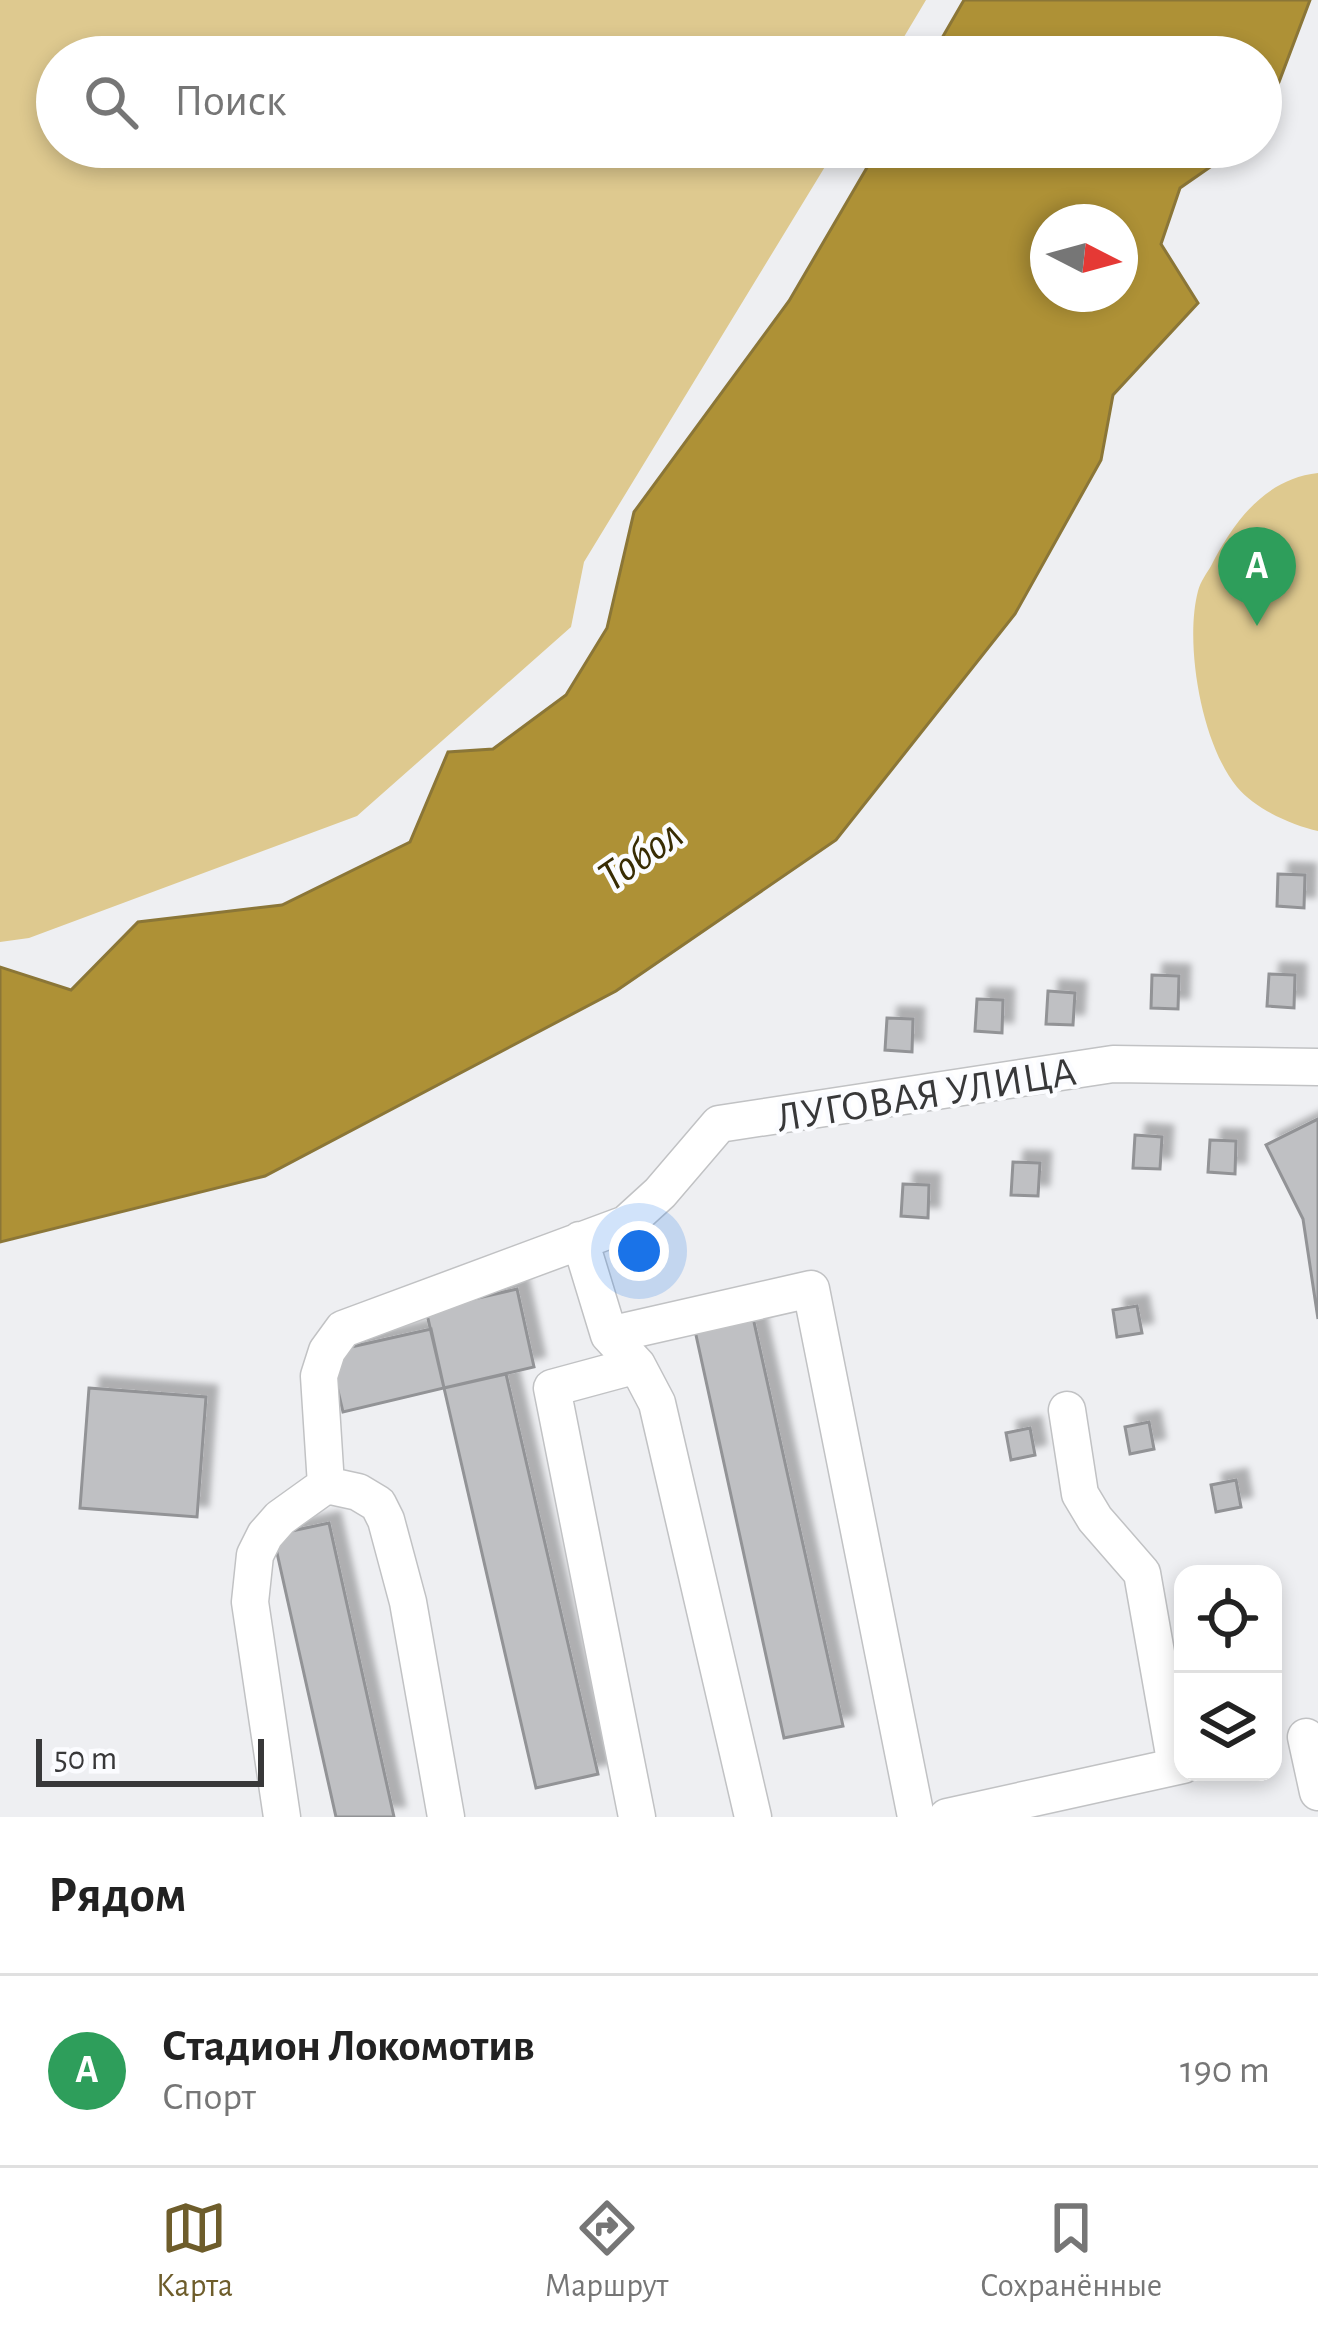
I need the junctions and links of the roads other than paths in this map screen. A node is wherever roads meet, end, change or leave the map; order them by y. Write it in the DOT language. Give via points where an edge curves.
graph roads {
  1 [pos="1318,1066"];
  2 [pos="580,1240"];
  3 [pos="609,1335"];
  4 [pos="637,1365"];
  5 [pos="1067,1410"];
  6 [pos="326,1485"];
  7 [pos="1299,1739"];
  8 [pos="1174,1740"];
  9 [pos="1174,1767"];
  10 [pos="1318,1792"];
  11 [pos="282,1817"];
  12 [pos="446,1817"];
  13 [pos="637,1817"];
  14 [pos="753,1817"];
  15 [pos="916,1817"];
  16 [pos="947,1817"];
  1 -- 2 [label="street, ЛУГОВАЯ УЛИЦА" via="1113,1064 719,1124 626,1224"];
  2 -- 3 [label="street"];
  2 -- 6 [label="street, ЛУГОВАЯ УЛИЦА" via="344,1328 320,1376"];
  3 -- 4 [label="street"];
  3 -- 15 [label="street" via="811,1289"];
  4 -- 13 [label="street" via="551,1388"];
  4 -- 14 [label="street" via="657,1403"];
  5 -- 8 [label="street" via="1080,1494 1142,1573"];
  6 -- 11 [label="street" via="280,1518 255,1555 250,1602"];
  6 -- 12 [label="street" via="358,1492 386,1520"];
  7 -- 10 [label="street"];
  9 -- 16 [label="street"];
}
